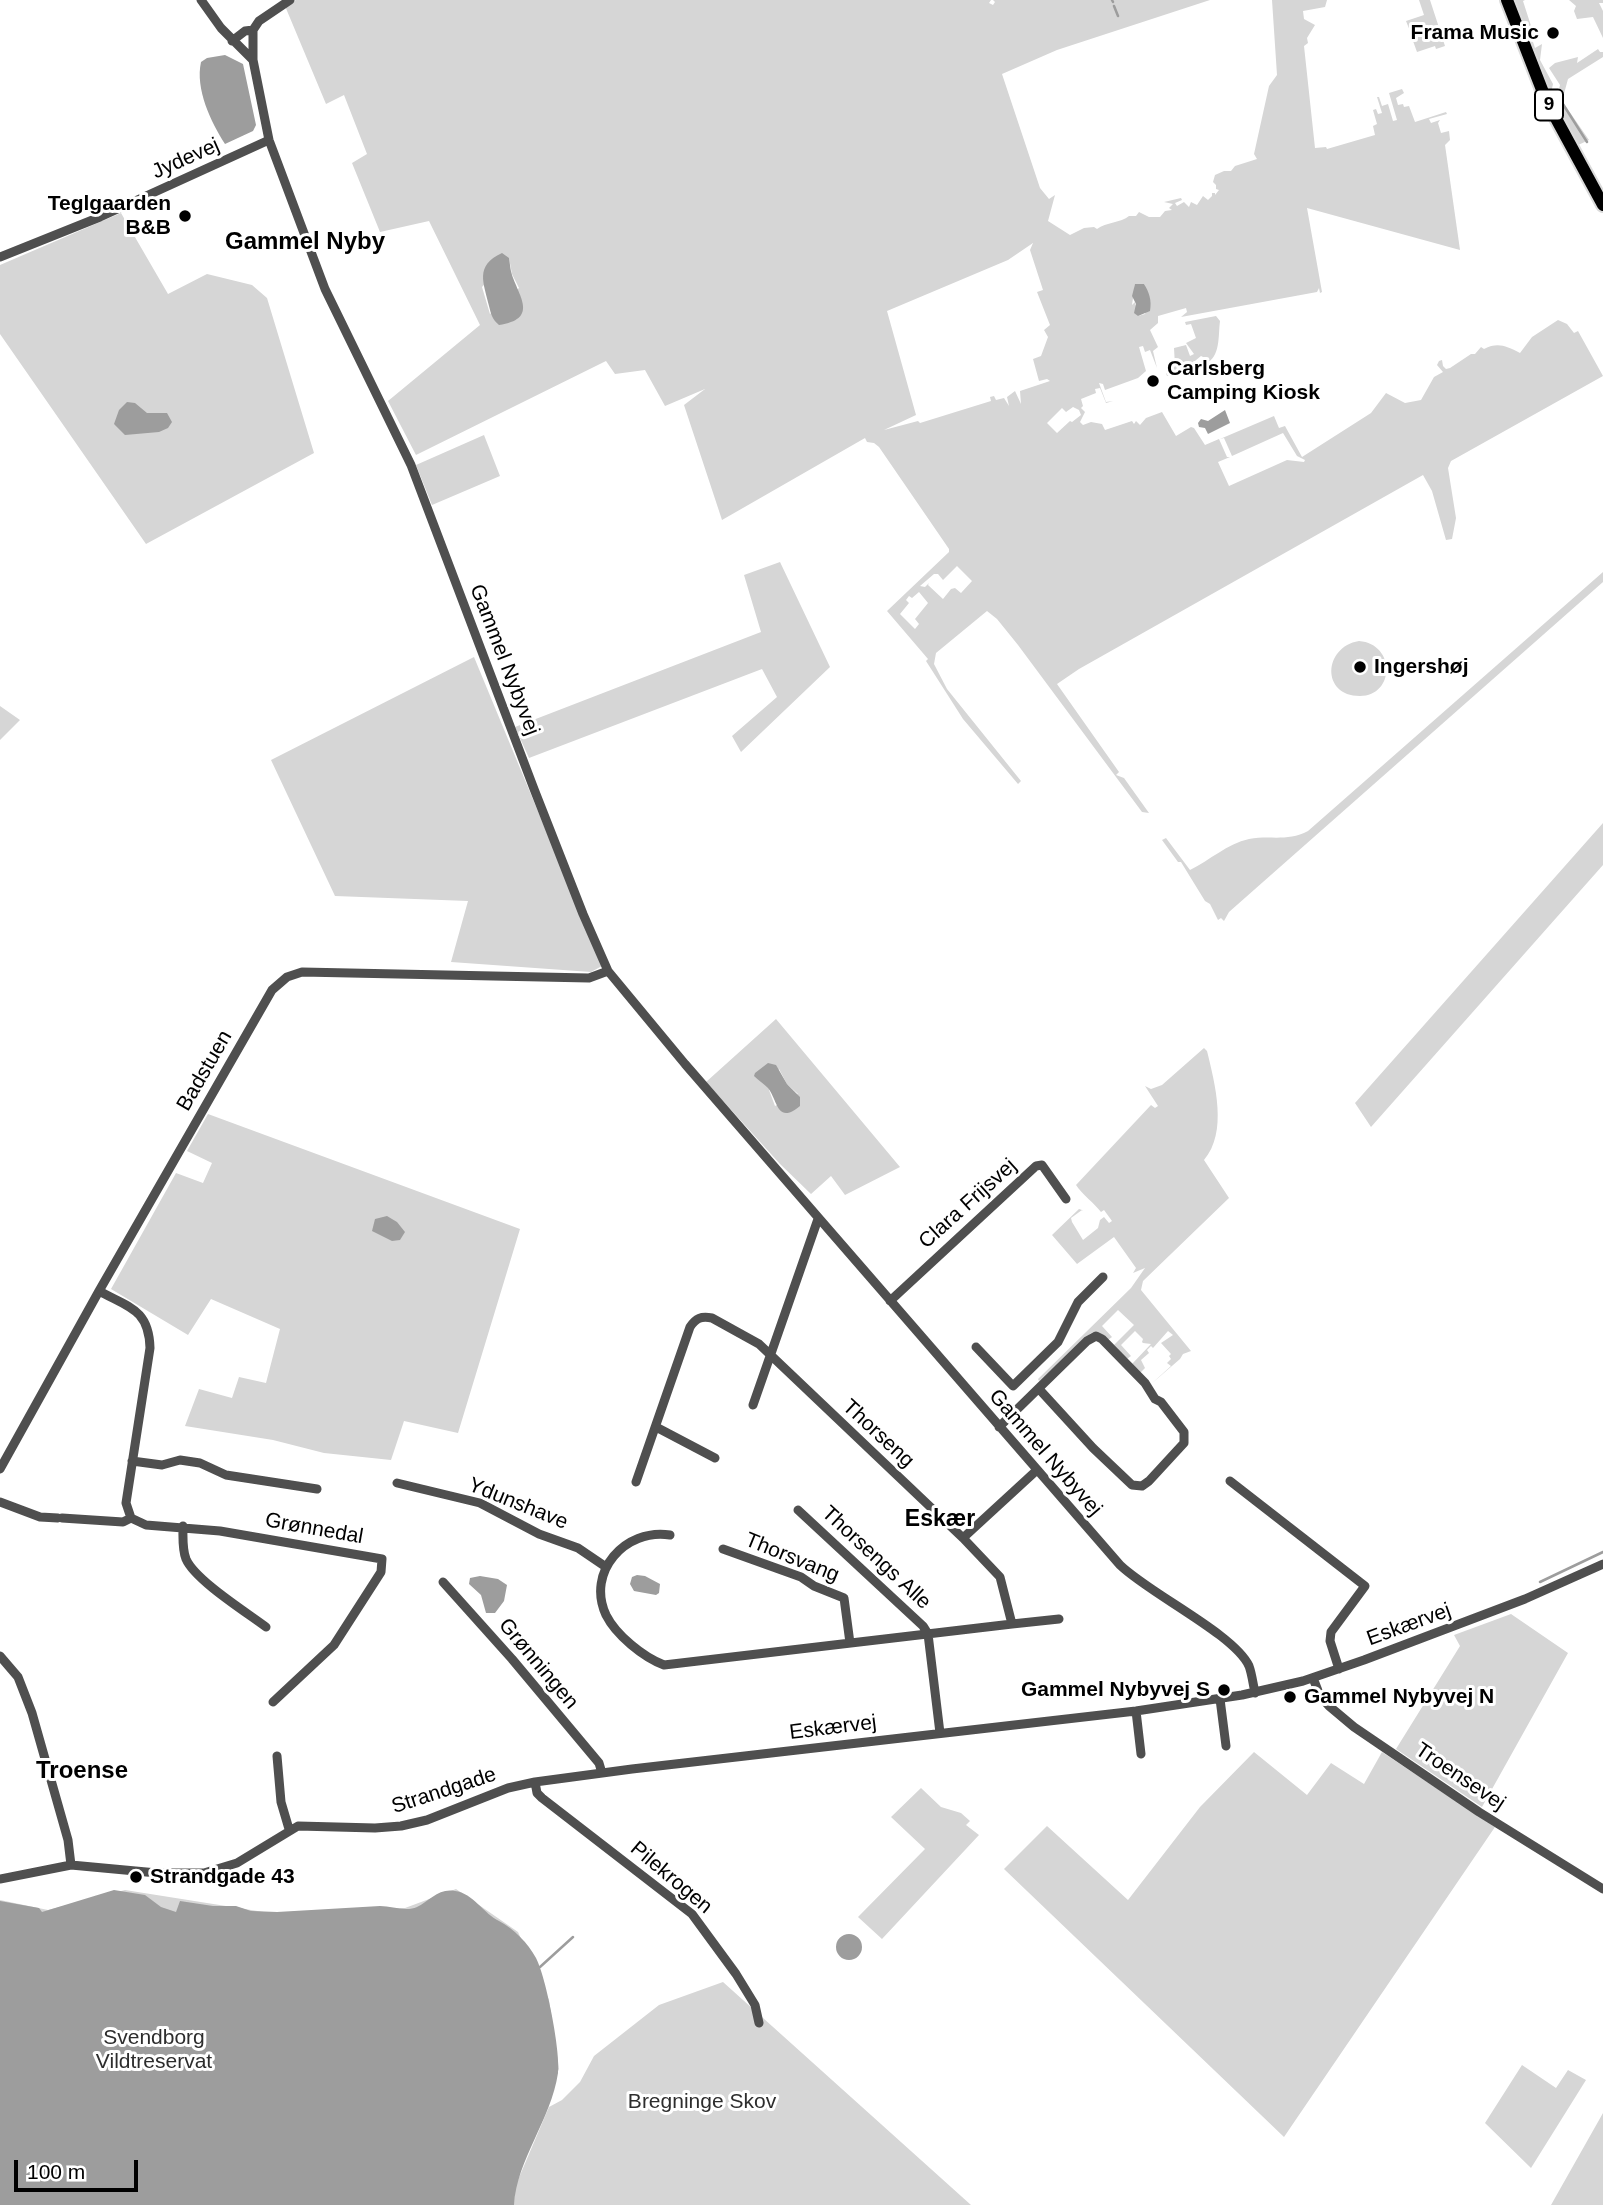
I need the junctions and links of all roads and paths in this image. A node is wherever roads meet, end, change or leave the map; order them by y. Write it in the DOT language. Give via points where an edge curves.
graph roads {
  1 [pos="201,0"];
  2 [pos="290,0"];
  3 [pos="1507,0"];
  4 [pos="253,30"];
  5 [pos="232,41"];
  6 [pos="253,60"];
  7 [pos="269,140"];
  8 [pos="1603,205"];
  9 [pos="0,257"];
  10 [pos="608,971"];
  11 [pos="1066,1199"];
  12 [pos="818,1219"];
  13 [pos="1103,1278"];
  14 [pos="99,1291"];
  15 [pos="890,1301"];
  16 [pos="976,1347"];
  17 [pos="769,1355"];
  18 [pos="1026,1374"];
  19 [pos="1039,1388"];
  20 [pos="752,1405"];
  21 [pos="656,1427"];
  22 [pos="999,1427"];
  23 [pos="715,1458"];
  24 [pos="132,1461"];
  25 [pos="0,1469"];
  26 [pos="1037,1470"];
  27 [pos="1230,1481"];
  28 [pos="636,1482"];
  29 [pos="397,1483"];
  30 [pos="412,1487"];
  31 [pos="317,1489"];
  32 [pos="409,1500"];
  33 [pos="0,1502"];
  34 [pos="798,1510"];
  35 [pos="131,1518"];
  36 [pos="183,1526"];
  37 [pos="670,1535"];
  38 [pos="963,1538"];
  39 [pos="723,1549"];
  40 [pos="1603,1564"];
  41 [pos="606,1567"];
  42 [pos="443,1582"];
  43 [pos="1059,1619"];
  44 [pos="1012,1624"];
  45 [pos="266,1627"];
  46 [pos="928,1634"];
  47 [pos="850,1643"];
  48 [pos="0,1656"];
  49 [pos="1339,1669"];
  50 [pos="1313,1678"];
  51 [pos="1255,1693"];
  52 [pos="1220,1699"];
  53 [pos="273,1702"];
  54 [pos="1136,1711"];
  55 [pos="940,1733"];
  56 [pos="1226,1746"];
  57 [pos="1141,1754"];
  58 [pos="277,1756"];
  59 [pos="602,1773"];
  60 [pos="535,1782"];
  61 [pos="289,1829"];
  62 [pos="71,1865"];
  63 [pos="0,1880"];
  64 [pos="1603,1889"];
  65 [pos="759,2024"];
  1 -- 5 [label="street"];
  2 -- 4 [label="street"];
  3 -- 8 [label="main road, 9" via="1546,100"];
  4 -- 5 [label="street"];
  4 -- 6 [label="street, Gammel Nybyvej"];
  5 -- 6 [label="street"];
  6 -- 7 [label="street, Gammel Nybyvej"];
  7 -- 9 [label="street, Jydevej"];
  7 -- 10 [label="street, Gammel Nybyvej" via="325,289 411,465"];
  10 -- 12 [label="street, Gammel Nybyvej"];
  10 -- 14 [label="street, Badstuen" via="589,978 302,972 287,977 272,990"];
  11 -- 15 [label="street, Clara Frijsvej" via="1042,1165 1036,1166"];
  12 -- 15 [label="street, Gammel Nybyvej"];
  12 -- 17 [label="street"];
  13 -- 18 [label="street" via="1078,1302 1058,1342"];
  14 -- 24 [label="street" via="139,1314 150,1335"];
  14 -- 25 [label="street, Badstuen"];
  15 -- 22 [label="street, Gammel Nybyvej"];
  16 -- 18 [label="street" via="1013,1386"];
  17 -- 20 [label="street"];
  17 -- 21 [label="street, Thorseng" via="759,1344 712,1318 695,1319"];
  17 -- 38 [label="street, Thorseng"];
  18 -- 19 [label="street"];
  19 -- 19 [label="street" via="1087,1341 1098,1337 1161,1402 1184,1432 1184,1443 1149,1482 1132,1485"];
  19 -- 22 [label="street"];
  21 -- 23 [label="street"];
  21 -- 28 [label="street"];
  22 -- 26 [label="street, Gammel Nybyvej"];
  24 -- 31 [label="street, Grønnedal" via="200,1463 226,1475"];
  24 -- 35 [label="street" via="126,1503"];
  26 -- 38 [label="street"];
  26 -- 51 [label="street, Gammel Nybyvej" via="1130,1574 1232,1646 1248,1666"];
  27 -- 49 [label="street" via="1365,1586 1331,1632"];
  29 -- 30 [label="street, Ydunshave"];
  30 -- 32 [label="street"];
  30 -- 41 [label="street, Ydunshave" via="480,1503 539,1534 579,1548"];
  33 -- 35 [label="street, Grønnedal" via="40,1517 124,1522"];
  34 -- 46 [label="street, Thorsengs Alle"];
  35 -- 36 [label="street, Grønnedal" via="146,1525"];
  36 -- 45 [label="street" via="187,1562"];
  36 -- 53 [label="street, Grønnedal" via="383,1559 381,1572 334,1645"];
  37 -- 41 [label="street" via="633,1540 617,1551"];
  38 -- 44 [label="street, Thorseng" via="1000,1577"];
  39 -- 47 [label="street, Thorsvang" via="802,1577 844,1598"];
  40 -- 49 [label="street, Eskærvej" via="1506,1607"];
  41 -- 47 [label="street" via="601,1587 606,1616 618,1632 664,1665"];
  42 -- 59 [label="street, Grønningen"];
  43 -- 44 [label="street"];
  44 -- 46 [label="street"];
  46 -- 47 [label="street"];
  46 -- 55 [label="street"];
  48 -- 62 [label="street" via="18,1677 32,1713"];
  49 -- 50 [label="street, Eskærvej"];
  50 -- 51 [label="street, Eskærvej"];
  50 -- 64 [label="street, Troensevej" via="1320,1696 1340,1717"];
  51 -- 52 [label="street, Eskærvej"];
  52 -- 54 [label="street, Eskærvej"];
  52 -- 56 [label="street"];
  54 -- 55 [label="street, Eskærvej"];
  54 -- 57 [label="street"];
  55 -- 59 [label="street, Eskærvej"];
  58 -- 61 [label="street" via="281,1802"];
  59 -- 60 [label="street, Eskærvej"];
  60 -- 61 [label="street, Strandgade" via="401,1826 309,1824"];
  60 -- 65 [label="street, Pilekrogen" via="542,1798 692,1914 755,2005"];
  61 -- 62 [label="street, Strandgade" via="237,1863 205,1873"];
  62 -- 63 [label="street, Strandgade"];
}
